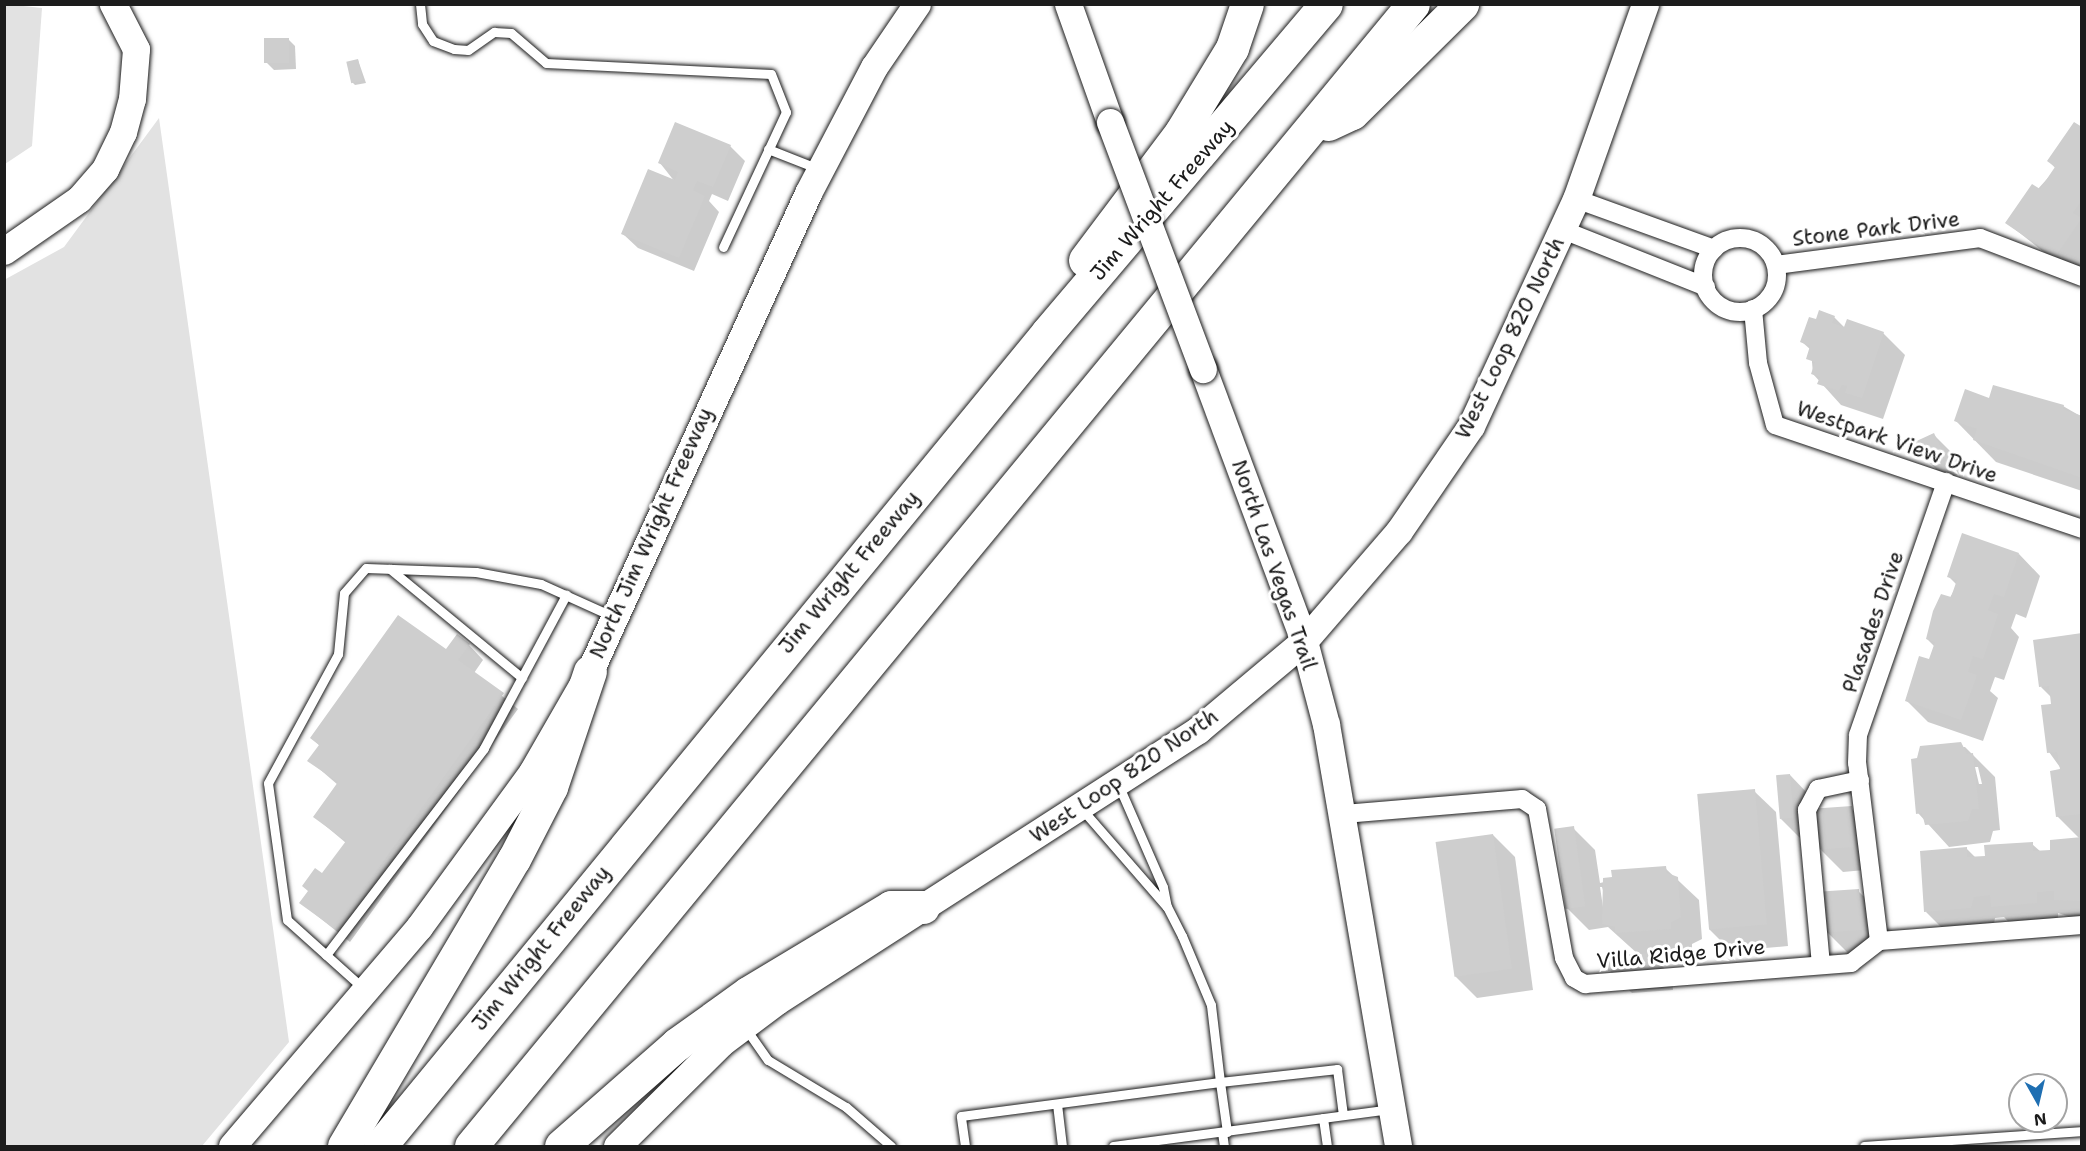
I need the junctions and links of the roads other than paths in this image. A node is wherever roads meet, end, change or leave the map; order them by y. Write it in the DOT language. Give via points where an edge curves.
graph roads {
  1 [pos="113,4"];
  2 [pos="420,4"];
  3 [pos="917,4"];
  4 [pos="1068,4"];
  5 [pos="1247,4"];
  6 [pos="1326,4"];
  7 [pos="1413,4"];
  8 [pos="1462,4"];
  9 [pos="1645,4"];
  10 [pos="1308,134"];
  11 [pos="768,149"];
  12 [pos="820,170"];
  13 [pos="1576,199"];
  14 [pos="1563,230"];
  15 [pos="723,247"];
  16 [pos="1714,249"];
  17 [pos="4,251"];
  18 [pos="1776,265"];
  19 [pos="2080,274"];
  20 [pos="1706,287"];
  21 [pos="1753,309"];
  22 [pos="1047,333"];
  23 [pos="1946,482"];
  24 [pos="2082,530"];
  25 [pos="390,569"];
  26 [pos="566,595"];
  27 [pos="614,617"];
  28 [pos="1304,641"];
  29 [pos="590,671"];
  30 [pos="522,678"];
  31 [pos="1860,780"];
  32 [pos="1117,783"];
  33 [pos="1081,807"];
  34 [pos="1344,814"];
  35 [pos="923,907"];
  36 [pos="1167,907"];
  37 [pos="2082,925"];
  38 [pos="1879,941"];
  39 [pos="326,955"];
  40 [pos="1821,965"];
  41 [pos="365,990"];
  42 [pos="744,1026"];
  43 [pos="1220,1082"];
  44 [pos="1057,1104"];
  45 [pos="1392,1108"];
  46 [pos="1343,1115"];
  47 [pos="1323,1118"];
  48 [pos="2082,1131"];
  49 [pos="1224,1132"];
  50 [pos="1911,1145"];
  51 [pos="232,1146"];
  52 [pos="344,1146"];
  53 [pos="380,1146"];
  54 [pos="471,1146"];
  55 [pos="561,1146"];
  56 [pos="617,1146"];
  57 [pos="891,1146"];
  58 [pos="965,1146"];
  59 [pos="1062,1146"];
  60 [pos="1113,1146"];
  61 [pos="1224,1146"];
  62 [pos="1327,1146"];
  63 [pos="1398,1146"];
  64 [pos="1864,1146"];
  1 -- 17 [label="street" via="136,49 123,132 105,169 80,199"];
  2 -- 11 [label="lane" via="422,24 434,40 454,49 468,50 495,32 511,33 546,63 771,74 786,112"];
  3 -- 12 [label="street, North Jim Wright Freeway" via="874,67"];
  4 -- 28 [label="street, North Las Vegas Trail, bridge"];
  5 -- 22 [label="highway" via="1232,48 1180,132 1052,304"];
  6 -- 22 [label="highway, Jim Wright Freeway"];
  7 -- 10 [label="highway"];
  8 -- 10 [label="highway" via="1352,113"];
  9 -- 13 [label="street, West Loop 820 North"];
  10 -- 54 [label="highway"];
  11 -- 12 [label="lane"];
  11 -- 15 [label="lane"];
  12 -- 27 [label="street, North Jim Wright Freeway"];
  13 -- 14 [label="street, West Loop 820 North"];
  13 -- 16 [label="street"];
  14 -- 20 [label="street"];
  14 -- 28 [label="street, West Loop 820 North" via="1471,426 1399,531"];
  16 -- 18 [label="street" via="1744,238 1764,246"];
  16 -- 20 [label="street" via="1704,267"];
  18 -- 19 [label="street, Stone Park Drive" via="1980,238"];
  18 -- 21 [label="street" via="1770,296"];
  20 -- 21 [label="street" via="1720,305"];
  21 -- 23 [label="street, Westpark View Drive" via="1758,363 1775,425"];
  22 -- 53 [label="highway, Jim Wright Freeway"];
  23 -- 24 [label="street, Westpark View Drive"];
  23 -- 31 [label="street, Plasades Drive" via="1858,735"];
  25 -- 26 [label="lane" via="476,572 541,584"];
  25 -- 30 [label="lane"];
  25 -- 39 [label="lane" via="366,568 344,593 338,654 268,783 287,920"];
  26 -- 27 [label="lane"];
  26 -- 30 [label="lane"];
  27 -- 29 [label="street, North Jim Wright Freeway"];
  28 -- 32 [label="street, West Loop 820 North" via="1198,730"];
  28 -- 34 [label="street, North Las Vegas Trail"];
  29 -- 41 [label="street, North Jim Wright Freeway" via="500,822"];
  29 -- 52 [label="highway" via="551,787 514,859"];
  30 -- 39 [label="lane" via="484,748"];
  31 -- 38 [label="street, Plasades Drive"];
  31 -- 40 [label="street" via="1818,789 1807,810"];
  32 -- 33 [label="street, West Loop 820 North"];
  32 -- 36 [label="lane" via="1163,886"];
  33 -- 35 [label="street, West Loop 820 North"];
  33 -- 36 [label="lane"];
  34 -- 40 [label="street, Villa Ridge Drive" via="1522,800 1537,809 1564,958 1574,978 1585,984"];
  34 -- 45 [label="street, North Las Vegas Trail"];
  35 -- 42 [label="street, West Loop 820 North"];
  35 -- 55 [label="highway" via="891,907 748,993 677,1044"];
  36 -- 43 [label="lane" via="1211,1005"];
  37 -- 38 [label="street"];
  38 -- 40 [label="street, Villa Ridge Drive" via="1851,963"];
  39 -- 41 [label="lane"];
  41 -- 51 [label="street, North Jim Wright Freeway"];
  42 -- 56 [label="street, West Loop 820 North"];
  42 -- 57 [label="lane" via="768,1060 846,1107"];
  43 -- 44 [label="lane"];
  43 -- 46 [label="lane" via="1337,1069"];
  43 -- 49 [label="lane"];
  44 -- 58 [label="lane" via="961,1116"];
  44 -- 59 [label="lane"];
  45 -- 46 [label="lane"];
  45 -- 63 [label="street, North Las Vegas Trail"];
  46 -- 47 [label="lane"];
  47 -- 49 [label="lane"];
  47 -- 62 [label="lane"];
  48 -- 50 [label="lane"];
  49 -- 60 [label="lane"];
  49 -- 61 [label="lane"];
  50 -- 64 [label="lane"];
}
